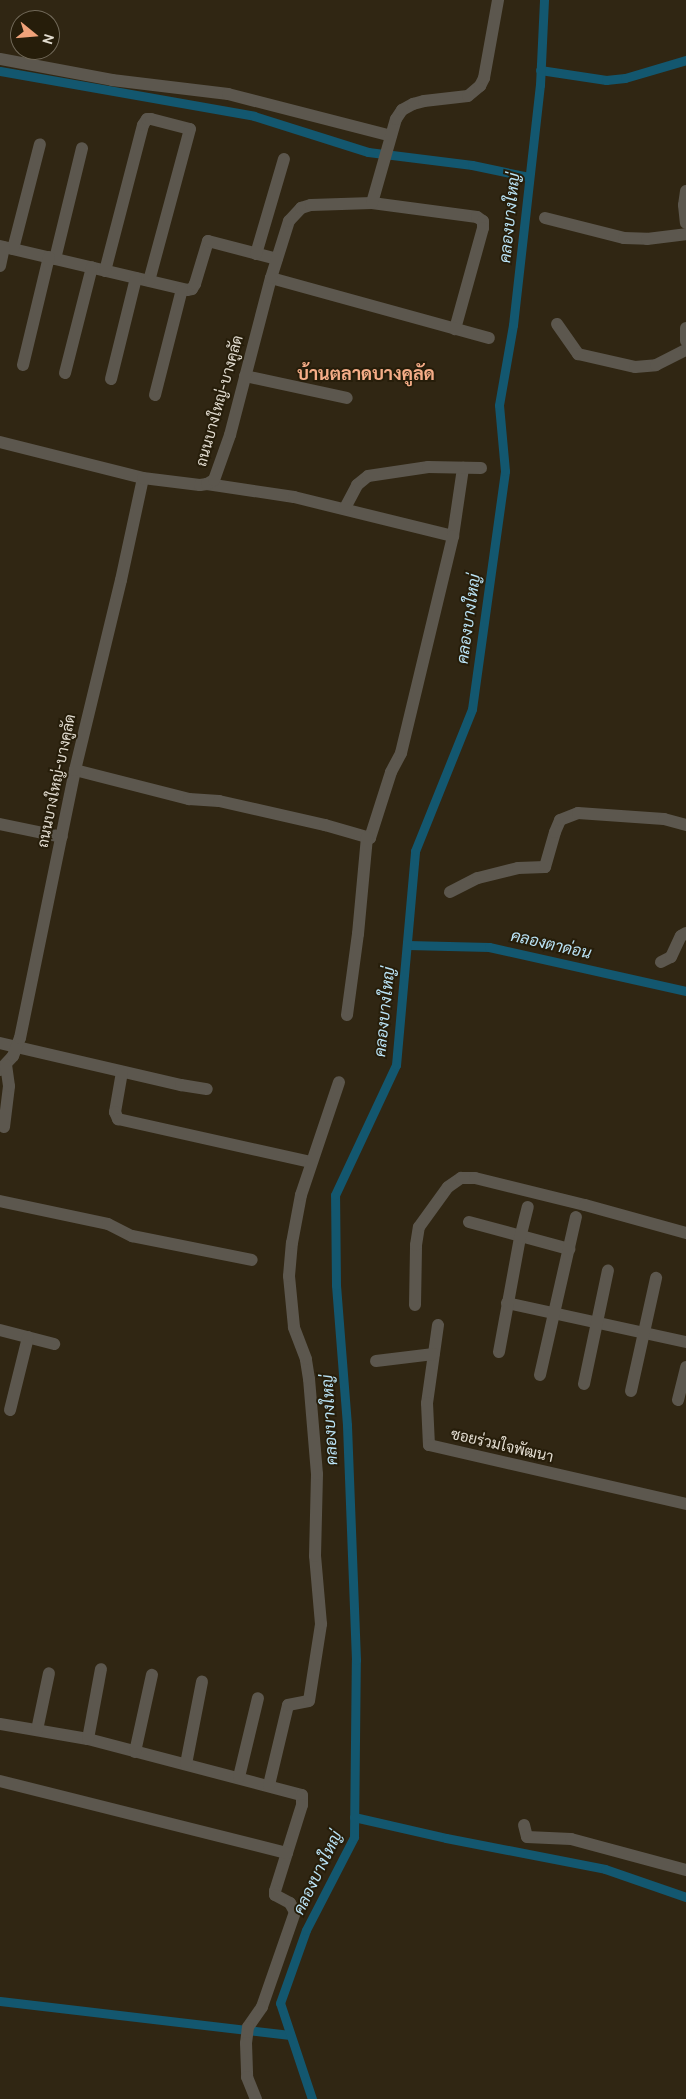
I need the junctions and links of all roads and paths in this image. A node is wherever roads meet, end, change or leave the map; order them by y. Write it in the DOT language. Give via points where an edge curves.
graph roads {
  1 [pos="498,0"];
  2 [pos="0,59"];
  3 [pos="390,139"];
  4 [pos="40,144"];
  5 [pos="82,148"];
  6 [pos="284,159"];
  7 [pos="686,192"];
  8 [pos="372,204"];
  9 [pos="546,218"];
  10 [pos="686,223"];
  11 [pos="686,234"];
  12 [pos="6,247"];
  13 [pos="256,254"];
  14 [pos="52,258"];
  15 [pos="277,259"];
  16 [pos="0,266"];
  17 [pos="92,267"];
  18 [pos="105,270"];
  19 [pos="136,278"];
  20 [pos="271,278"];
  21 [pos="149,281"];
  22 [pos="182,289"];
  23 [pos="557,324"];
  24 [pos="686,328"];
  25 [pos="455,329"];
  26 [pos="489,338"];
  27 [pos="686,341"];
  28 [pos="686,350"];
  29 [pos="23,366"];
  30 [pos="65,373"];
  31 [pos="245,376"];
  32 [pos="111,379"];
  33 [pos="155,395"];
  34 [pos="347,398"];
  35 [pos="0,442"];
  36 [pos="463,468"];
  37 [pos="481,468"];
  38 [pos="143,478"];
  39 [pos="208,484"];
  40 [pos="345,508"];
  41 [pos="453,536"];
  42 [pos="75,770"];
  43 [pos="0,824"];
  44 [pos="686,825"];
  45 [pos="62,837"];
  46 [pos="367,837"];
  47 [pos="450,892"];
  48 [pos="686,933"];
  49 [pos="661,962"];
  50 [pos="347,1015"];
  51 [pos="0,1043"];
  52 [pos="18,1047"];
  53 [pos="3,1067"];
  54 [pos="122,1072"];
  55 [pos="339,1082"];
  56 [pos="207,1089"];
  57 [pos="4,1127"];
  58 [pos="311,1162"];
  59 [pos="0,1200"];
  60 [pos="528,1207"];
  61 [pos="576,1217"];
  62 [pos="469,1222"];
  63 [pos="686,1233"];
  64 [pos="520,1238"];
  65 [pos="569,1249"];
  66 [pos="252,1260"];
  67 [pos="608,1270"];
  68 [pos="656,1278"];
  69 [pos="507,1303"];
  70 [pos="415,1305"];
  71 [pos="553,1313"];
  72 [pos="596,1323"];
  73 [pos="438,1324"];
  74 [pos="0,1330"];
  75 [pos="644,1333"];
  76 [pos="28,1337"];
  77 [pos="686,1342"];
  78 [pos="54,1344"];
  79 [pos="499,1352"];
  80 [pos="434,1354"];
  81 [pos="376,1361"];
  82 [pos="686,1367"];
  83 [pos="540,1375"];
  84 [pos="584,1384"];
  85 [pos="631,1391"];
  86 [pos="678,1400"];
  87 [pos="10,1410"];
  88 [pos="686,1504"];
  89 [pos="101,1669"];
  90 [pos="49,1673"];
  91 [pos="152,1675"];
  92 [pos="202,1682"];
  93 [pos="258,1698"];
  94 [pos="0,1724"];
  95 [pos="37,1730"];
  96 [pos="88,1739"];
  97 [pos="135,1752"];
  98 [pos="186,1764"];
  99 [pos="239,1778"];
  100 [pos="0,1781"];
  101 [pos="269,1785"];
  102 [pos="524,1825"];
  103 [pos="288,1853"];
  104 [pos="686,1870"];
  105 [pos="256,2099"];
  1 -- 3 [label="street" via="480,86 468,96 407,106 396,119"];
  2 -- 3 [label="street" via="97,78 228,94"];
  3 -- 8 [label="street"];
  4 -- 12 [label="street"];
  5 -- 14 [label="street"];
  6 -- 13 [label="street"];
  7 -- 10 [label="street"];
  8 -- 15 [label="street, ถนนบางใหญ่-บางคูลัด" via="301,208 289,220"];
  8 -- 25 [label="street, ถนนบางใหญ่-บางคูลัด" via="478,217 483,221"];
  9 -- 11 [label="street" via="624,238"];
  12 -- 14 [label="street"];
  12 -- 16 [label="street"];
  13 -- 15 [label="street"];
  13 -- 22 [label="street" via="208,241 195,284 192,289"];
  14 -- 17 [label="street"];
  14 -- 29 [label="street"];
  15 -- 20 [label="street, ถนนบางใหญ่-บางคูลัด"];
  17 -- 18 [label="street"];
  17 -- 30 [label="street"];
  18 -- 19 [label="street"];
  18 -- 21 [label="street" via="143,124 151,119 190,129"];
  19 -- 21 [label="street"];
  19 -- 32 [label="street"];
  20 -- 25 [label="street"];
  20 -- 31 [label="street, ถนนบางใหญ่-บางคูลัด"];
  21 -- 22 [label="street"];
  22 -- 33 [label="street"];
  23 -- 28 [label="street" via="578,354 636,367 656,365"];
  24 -- 27 [label="street"];
  25 -- 26 [label="street"];
  31 -- 34 [label="street"];
  31 -- 39 [label="street, ถนนบางใหญ่-บางคูลัด" via="218,475"];
  35 -- 38 [label="street"];
  36 -- 37 [label="street"];
  36 -- 40 [label="street" via="428,467 368,476 357,485"];
  36 -- 41 [label="street"];
  38 -- 39 [label="street, ถนนบางใหญ่-บางคูลัด"];
  38 -- 42 [label="street, ถนนบางใหญ่-บางคูลัด"];
  39 -- 40 [label="street"];
  40 -- 41 [label="street"];
  41 -- 46 [label="street" via="401,753 391,772 372,837"];
  42 -- 45 [label="street, ถนนบางใหญ่-บางคูลัด"];
  42 -- 46 [label="street" via="189,799 219,801"];
  43 -- 45 [label="street"];
  44 -- 47 [label="street" via="664,819 578,813 560,820 545,867 518,868 478,878"];
  45 -- 52 [label="street, ถนนบางใหญ่-บางคูลัด"];
  46 -- 50 [label="street"];
  48 -- 49 [label="street" via="670,957"];
  51 -- 52 [label="street"];
  52 -- 53 [label="street, ถนนบางใหญ่-บางคูลัด"];
  52 -- 54 [label="street"];
  53 -- 57 [label="street" via="9,1086"];
  54 -- 56 [label="street"];
  54 -- 58 [label="street" via="115,1112 118,1120"];
  55 -- 58 [label="street"];
  58 -- 101 [label="street" via="301,1195 289,1276 290,1307 309,1379 317,1474 315,1556 321,1624 309,1702 288,1705"];
  59 -- 66 [label="street" via="108,1224 132,1236"];
  60 -- 64 [label="street"];
  61 -- 65 [label="street"];
  62 -- 64 [label="street"];
  63 -- 70 [label="street" via="585,1204 475,1178 461,1178 448,1187 420,1227 416,1245"];
  64 -- 65 [label="street"];
  64 -- 69 [label="street"];
  65 -- 71 [label="street"];
  67 -- 72 [label="street"];
  68 -- 75 [label="street"];
  69 -- 71 [label="street"];
  69 -- 79 [label="street"];
  71 -- 72 [label="street"];
  71 -- 83 [label="street"];
  72 -- 75 [label="street"];
  72 -- 84 [label="street"];
  73 -- 80 [label="street, ซอยร่วมใจพัฒนา"];
  74 -- 76 [label="street"];
  75 -- 77 [label="street"];
  75 -- 85 [label="street"];
  76 -- 78 [label="street"];
  76 -- 87 [label="street"];
  80 -- 81 [label="street"];
  80 -- 88 [label="street, ซอยร่วมใจพัฒนา" via="427,1403 429,1446"];
  82 -- 86 [label="street"];
  89 -- 96 [label="street"];
  90 -- 95 [label="street"];
  91 -- 97 [label="street"];
  92 -- 98 [label="street"];
  93 -- 99 [label="street"];
  94 -- 95 [label="street"];
  95 -- 96 [label="street"];
  96 -- 97 [label="street"];
  97 -- 98 [label="street"];
  98 -- 99 [label="street"];
  99 -- 101 [label="street"];
  100 -- 103 [label="street"];
  101 -- 103 [label="street" via="298,1792 303,1798"];
  102 -- 104 [label="street" via="525,1834 532,1838 571,1839"];
  103 -- 105 [label="street" via="275,1895 290,1903 294,1912 262,2007 248,2027 248,2077"];
}
